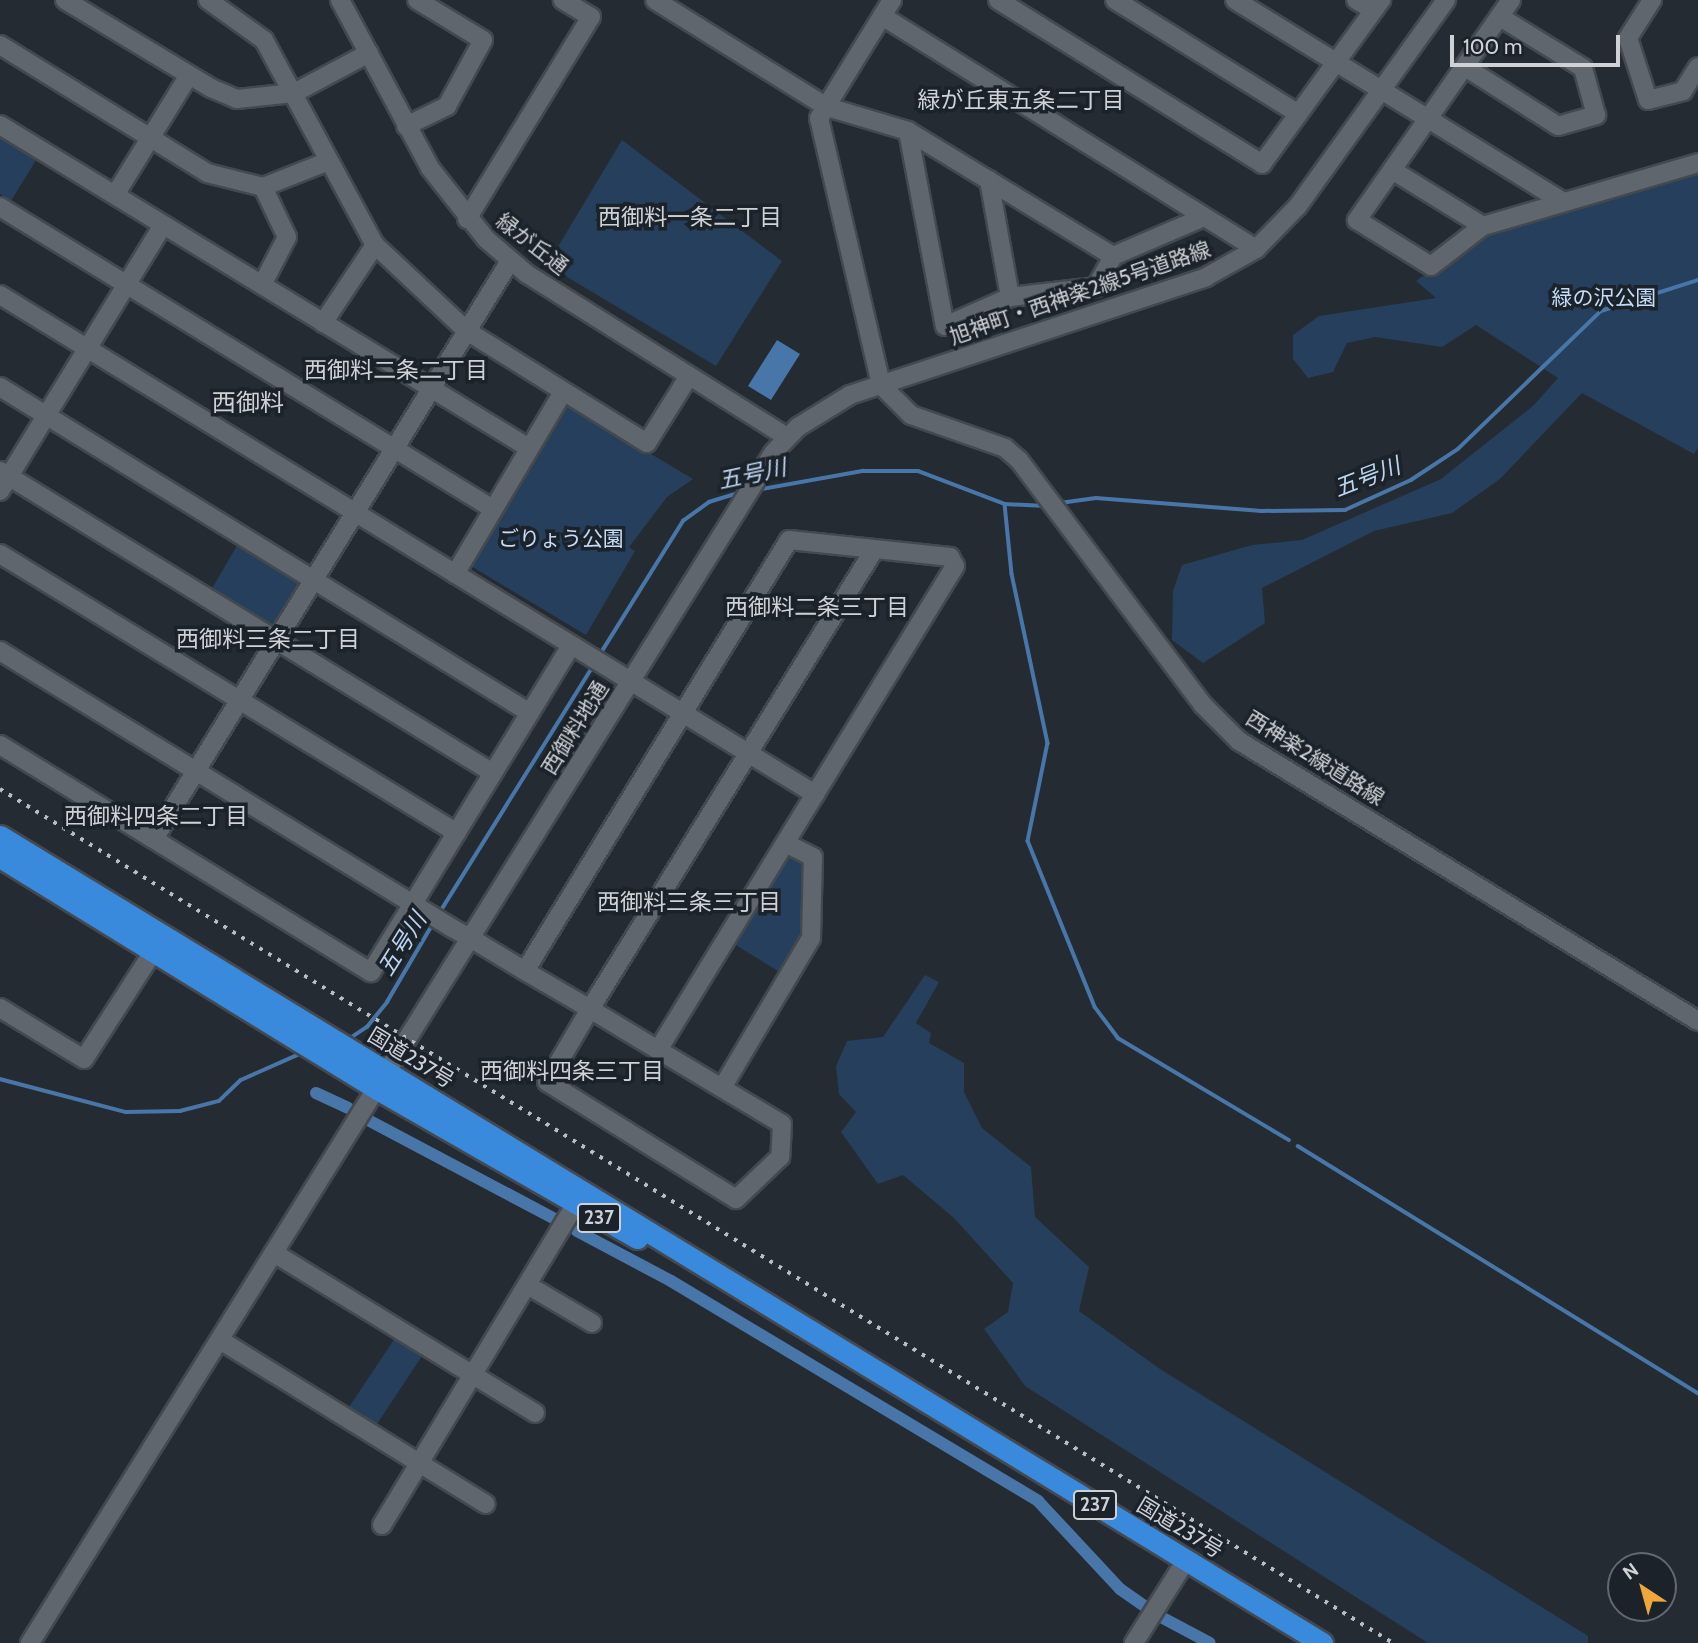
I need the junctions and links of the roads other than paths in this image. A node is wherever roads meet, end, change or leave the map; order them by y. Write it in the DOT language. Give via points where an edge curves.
graph roads {
  1 [pos="65,0"];
  2 [pos="340,0"];
  3 [pos="417,0"];
  4 [pos="563,0"];
  5 [pos="655,0"];
  6 [pos="892,0"];
  7 [pos="998,0"];
  8 [pos="1115,0"];
  9 [pos="1235,0"];
  10 [pos="1356,0"];
  11 [pos="1446,0"];
  12 [pos="1511,0"];
  13 [pos="1652,0"];
  14 [pos="215,2"];
  15 [pos="1377,5"];
  16 [pos="882,16"];
  17 [pos="1500,17"];
  18 [pos="0,45"];
  19 [pos="369,52"];
  20 [pos="1336,63"];
  21 [pos="1465,67"];
  22 [pos="1698,67"];
  23 [pos="189,75"];
  24 [pos="1381,90"];
  25 [pos="294,93"];
  26 [pos="827,107"];
  27 [pos="1298,114"];
  28 [pos="1428,119"];
  29 [pos="0,125"];
  30 [pos="406,126"];
  31 [pos="908,131"];
  32 [pos="150,137"];
  33 [pos="328,161"];
  34 [pos="1698,163"];
  35 [pos="1392,170"];
  36 [pos="989,180"];
  37 [pos="263,187"];
  38 [pos="115,195"];
  39 [pos="1563,202"];
  40 [pos="0,207"];
  41 [pos="1204,217"];
  42 [pos="467,219"];
  43 [pos="163,225"];
  44 [pos="1483,226"];
  45 [pos="375,245"];
  46 [pos="1256,249"];
  47 [pos="1113,257"];
  48 [pos="510,261"];
  49 [pos="127,285"];
  50 [pos="262,285"];
  51 [pos="0,295"];
  52 [pos="1010,297"];
  53 [pos="323,323"];
  54 [pos="467,331"];
  55 [pos="88,348"];
  56 [pos="689,376"];
  57 [pos="881,385"];
  58 [pos="0,387"];
  59 [pos="432,389"];
  60 [pos="563,392"];
  61 [pos="46,416"];
  62 [pos="787,437"];
  63 [pos="395,449"];
  64 [pos="529,449"];
  65 [pos="3,480"];
  66 [pos="493,509"];
  67 [pos="356,513"];
  68 [pos="874,550"];
  69 [pos="0,554"];
  70 [pos="455,574"];
  71 [pos="314,581"];
  72 [pos="277,641"];
  73 [pos="578,649"];
  74 [pos="0,651"];
  75 [pos="630,681"];
  76 [pos="240,701"];
  77 [pos="530,713"];
  78 [pos="682,713"];
  79 [pos="0,745"];
  80 [pos="748,754"];
  81 [pos="197,771"];
  82 [pos="493,774"];
  83 [pos="815,794"];
  84 [pos="457,833"];
  85 [pos="0,836"];
  86 [pos="155,839"];
  87 [pos="785,843"];
  88 [pos="0,857"];
  89 [pos="419,908"];
  90 [pos="472,939"];
  91 [pos="157,944"];
  92 [pos="525,971"];
  93 [pos="0,1008"];
  94 [pos="590,1009"];
  95 [pos="1698,1021"];
  96 [pos="658,1050"];
  97 [pos="343,1058"];
  98 [pos="382,1080"];
  99 [pos="722,1088"];
  100 [pos="580,1198"];
  101 [pos="274,1253"];
  102 [pos="529,1286"];
  103 [pos="592,1323"];
  104 [pos="220,1340"];
  105 [pos="473,1376"];
  106 [pos="535,1413"];
  107 [pos="419,1464"];
  108 [pos="486,1504"];
  109 [pos="382,1525"];
  110 [pos="1186,1560"];
  111 [pos="30,1643"];
  112 [pos="1134,1643"];
  113 [pos="1322,1643"];
  1 -- 23 [label="street"];
  2 -- 19 [label="street, 緑が丘通"];
  3 -- 30 [label="street" via="483,40 447,106"];
  4 -- 42 [label="street" via="591,17"];
  5 -- 26 [label="street"];
  6 -- 16 [label="street"];
  7 -- 27 [label="street" via="1262,164"];
  8 -- 27 [label="street"];
  9 -- 20 [label="street"];
  10 -- 15 [label="street"];
  11 -- 24 [label="street, 旭神町・西神楽2線5号道路線"];
  12 -- 17 [label="street"];
  13 -- 22 [label="street" via="1628,38 1648,100 1683,91"];
  14 -- 25 [label="street" via="264,40"];
  15 -- 20 [label="street"];
  16 -- 26 [label="street"];
  16 -- 41 [label="street"];
  17 -- 21 [label="street"];
  17 -- 21 [label="street" via="1583,68 1596,115 1558,126"];
  18 -- 32 [label="street"];
  19 -- 25 [label="street"];
  19 -- 30 [label="street, 緑が丘通"];
  20 -- 24 [label="street"];
  20 -- 27 [label="street"];
  21 -- 28 [label="street"];
  23 -- 25 [label="street" via="237,99"];
  23 -- 32 [label="street"];
  24 -- 28 [label="street"];
  24 -- 46 [label="street, 旭神町・西神楽2線5号道路線" via="1298,206"];
  25 -- 33 [label="street"];
  26 -- 31 [label="street"];
  26 -- 57 [label="street" via="820,118"];
  28 -- 35 [label="street"];
  28 -- 39 [label="street"];
  29 -- 38 [label="street"];
  30 -- 42 [label="street, 緑が丘通"];
  31 -- 36 [label="street"];
  31 -- 52 [label="street" via="945,326"];
  32 -- 37 [label="street" via="207,173"];
  32 -- 38 [label="street"];
  33 -- 37 [label="street"];
  33 -- 45 [label="street"];
  34 -- 39 [label="street"];
  35 -- 44 [label="street"];
  35 -- 44 [label="street" via="1357,220 1392,243 1431,266"];
  36 -- 47 [label="street"];
  36 -- 52 [label="street"];
  37 -- 50 [label="street" via="287,237"];
  38 -- 43 [label="street"];
  39 -- 44 [label="street"];
  40 -- 49 [label="street"];
  41 -- 46 [label="street"];
  41 -- 47 [label="street"];
  42 -- 48 [label="street, 緑が丘通"];
  43 -- 49 [label="street"];
  43 -- 50 [label="street"];
  45 -- 53 [label="street"];
  45 -- 54 [label="street"];
  46 -- 57 [label="street, 旭神町・西神楽2線5号道路線" via="1206,277"];
  47 -- 52 [label="street" via="1096,287"];
  48 -- 54 [label="street"];
  48 -- 56 [label="street, 緑が丘通"];
  49 -- 55 [label="street"];
  49 -- 63 [label="street"];
  50 -- 53 [label="street"];
  51 -- 55 [label="street"];
  53 -- 59 [label="street"];
  54 -- 59 [label="street"];
  54 -- 60 [label="street"];
  55 -- 61 [label="street"];
  55 -- 67 [label="street"];
  56 -- 60 [label="street" via="647,443"];
  56 -- 62 [label="street, 緑が丘通"];
  57 -- 62 [label="street, 旭神町・西神楽2線5号道路線" via="823,410"];
  57 -- 95 [label="street, 西神楽2線道路線" via="911,415 1004,448 1043,491 1203,705 1239,741"];
  58 -- 61 [label="street"];
  59 -- 63 [label="street"];
  59 -- 64 [label="street"];
  60 -- 64 [label="street"];
  61 -- 65 [label="street"];
  61 -- 71 [label="street"];
  62 -- 75 [label="street, 西御料地通" via="755,477"];
  63 -- 66 [label="street"];
  63 -- 67 [label="street"];
  64 -- 66 [label="street"];
  65 -- 72 [label="street"];
  66 -- 70 [label="street"];
  67 -- 70 [label="street"];
  67 -- 71 [label="street"];
  68 -- 78 [label="street" via="789,540"];
  68 -- 80 [label="street"];
  68 -- 83 [label="street" via="950,557 955,566"];
  69 -- 76 [label="street"];
  70 -- 73 [label="street"];
  71 -- 72 [label="street"];
  71 -- 77 [label="street"];
  72 -- 76 [label="street"];
  72 -- 82 [label="street"];
  73 -- 75 [label="street"];
  73 -- 77 [label="street"];
  74 -- 81 [label="street"];
  75 -- 78 [label="street"];
  75 -- 90 [label="street, 西御料地通"];
  76 -- 81 [label="street"];
  76 -- 84 [label="street"];
  77 -- 82 [label="street"];
  78 -- 80 [label="street"];
  78 -- 92 [label="street"];
  79 -- 86 [label="street"];
  80 -- 83 [label="street"];
  80 -- 94 [label="street"];
  81 -- 86 [label="street"];
  81 -- 89 [label="street"];
  82 -- 84 [label="street"];
  83 -- 87 [label="street"];
  84 -- 89 [label="street"];
  85 -- 91 [label="highway, 国道237号 / 237"];
  86 -- 89 [label="street" via="371,972"];
  87 -- 96 [label="street"];
  87 -- 99 [label="street" via="813,857 811,938"];
  88 -- 91 [label="highway, 国道237号 / 237"];
  89 -- 90 [label="street"];
  90 -- 92 [label="street"];
  90 -- 98 [label="street"];
  91 -- 93 [label="street" via="84,1059"];
  91 -- 97 [label="highway, 国道237号 / 237" via="300,1043"];
  91 -- 97 [label="highway, 国道237号 / 237" via="321,1033"];
  92 -- 94 [label="street"];
  94 -- 96 [label="street"];
  94 -- 99 [label="street" via="547,1082 736,1199 780,1157 782,1124"];
  96 -- 99 [label="street"];
  97 -- 98 [label="highway, 国道237号 / 237"];
  98 -- 100 [label="highway, 国道237号 / 237"];
  98 -- 101 [label="street"];
  100 -- 102 [label="street"];
  100 -- 110 [label="highway, 国道237号 / 237"];
  101 -- 104 [label="street"];
  101 -- 105 [label="street"];
  102 -- 103 [label="street"];
  102 -- 105 [label="street"];
  104 -- 107 [label="street"];
  104 -- 111 [label="street"];
  105 -- 106 [label="street"];
  105 -- 107 [label="street"];
  107 -- 108 [label="street"];
  107 -- 109 [label="street"];
  110 -- 112 [label="street"];
  110 -- 113 [label="highway, 国道237号 / 237"];
}
